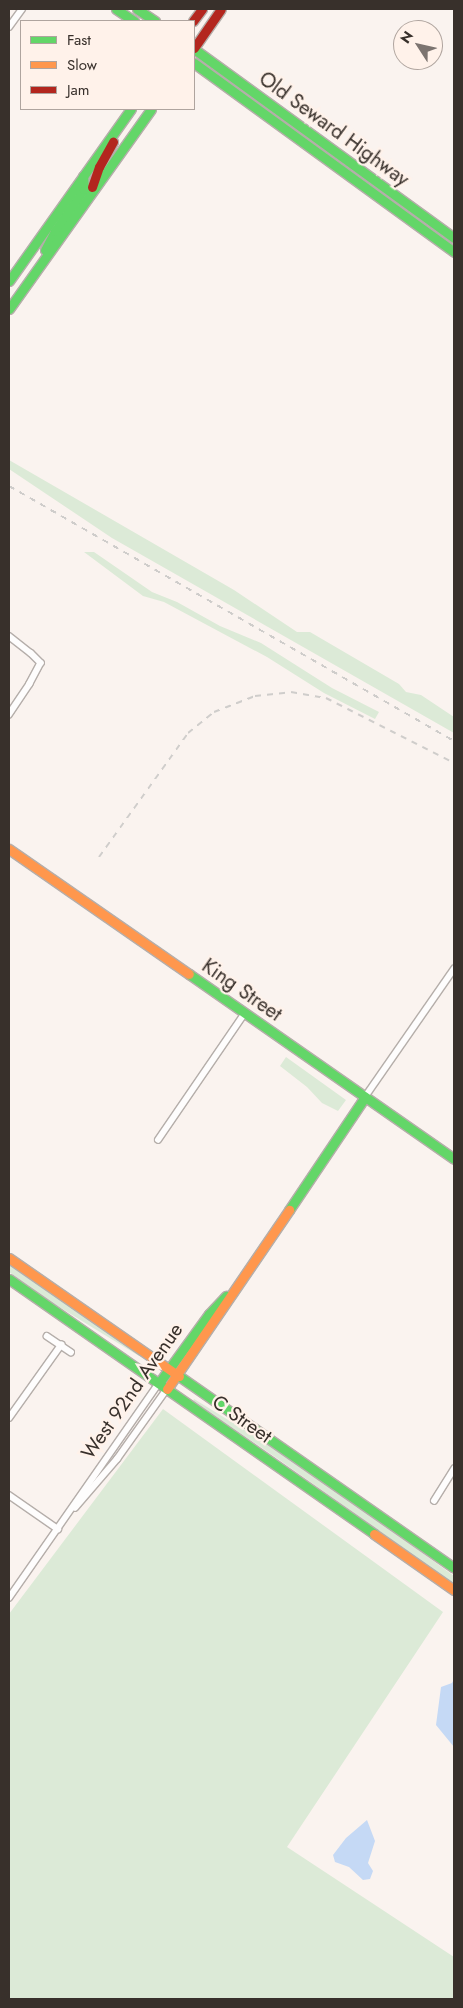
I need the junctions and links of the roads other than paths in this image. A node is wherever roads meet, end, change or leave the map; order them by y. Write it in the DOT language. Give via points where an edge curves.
graph roads {
  1 [pos="22,9"];
  2 [pos="116,9"];
  3 [pos="137,9"];
  4 [pos="202,9"];
  5 [pos="221,9"];
  6 [pos="132,20"];
  7 [pos="154,20"];
  8 [pos="194,20"];
  9 [pos="9,28"];
  10 [pos="195,47"];
  11 [pos="195,49"];
  12 [pos="195,64"];
  13 [pos="130,110"];
  14 [pos="130,110"];
  15 [pos="150,110"];
  16 [pos="334,165"];
  17 [pos="83,176"];
  18 [pos="390,191"];
  19 [pos="91,193"];
  20 [pos="454,238"];
  21 [pos="454,252"];
  22 [pos="39,266"];
  23 [pos="9,281"];
  24 [pos="9,309"];
  25 [pos="9,636"];
  26 [pos="9,715"];
  27 [pos="9,849"];
  28 [pos="454,970"];
  29 [pos="245,1013"];
  30 [pos="365,1097"];
  31 [pos="158,1140"];
  32 [pos="454,1159"];
  33 [pos="9,1258"];
  34 [pos="9,1279"];
  35 [pos="241,1280"];
  36 [pos="47,1336"];
  37 [pos="60,1345"];
  38 [pos="71,1352"];
  39 [pos="169,1369"];
  40 [pos="177,1374"];
  41 [pos="159,1383"];
  42 [pos="167,1389"];
  43 [pos="9,1418"];
  44 [pos="454,1469"];
  45 [pos="9,1495"];
  46 [pos="434,1501"];
  47 [pos="58,1529"];
  48 [pos="454,1568"];
  49 [pos="454,1590"];
  50 [pos="9,1598"];
  1 -- 9 [label="street"];
  2 -- 6 [label="main road"];
  3 -- 7 [label="main road"];
  4 -- 8 [label="main road"];
  5 -- 10 [label="main road"];
  11 -- 18 [label="main road, Old Seward Highway"];
  12 -- 16 [label="main road, Old Seward Highway"];
  13 -- 17 [label="main road"];
  14 -- 19 [label="main road" via="99,167"];
  15 -- 19 [label="main road"];
  16 -- 18 [label="main road" via="341,164"];
  16 -- 21 [label="main road, Old Seward Highway"];
  17 -- 22 [label="main road" via="84,189 55,231"];
  17 -- 23 [label="main road"];
  18 -- 20 [label="main road, Old Seward Highway"];
  19 -- 22 [label="main road"];
  22 -- 24 [label="main road"];
  25 -- 26 [label="street" via="41,663"];
  27 -- 29 [label="main road, King Street"];
  28 -- 30 [label="street"];
  29 -- 30 [label="main road, King Street"];
  29 -- 31 [label="street"];
  30 -- 32 [label="main road, King Street"];
  30 -- 35 [label="main road, West 92nd Avenue"];
  33 -- 39 [label="main road, C Street"];
  34 -- 41 [label="main road, C Street"];
  35 -- 39 [label="main road, West 92nd Avenue" via="209,1314"];
  35 -- 40 [label="main road, West 92nd Avenue"];
  36 -- 37 [label="street"];
  37 -- 38 [label="street"];
  37 -- 43 [label="street"];
  39 -- 40 [label="main road, C Street"];
  39 -- 41 [label="main road, West 92nd Avenue"];
  40 -- 42 [label="main road, West 92nd Avenue"];
  40 -- 48 [label="main road, C Street"];
  41 -- 42 [label="main road, C Street"];
  41 -- 47 [label="street, West 92nd Avenue"];
  42 -- 47 [label="street, West 92nd Avenue" via="117,1459"];
  42 -- 49 [label="main road, C Street"];
  44 -- 46 [label="street"];
  45 -- 47 [label="street"];
  47 -- 50 [label="street, West 92nd Avenue"];
}
